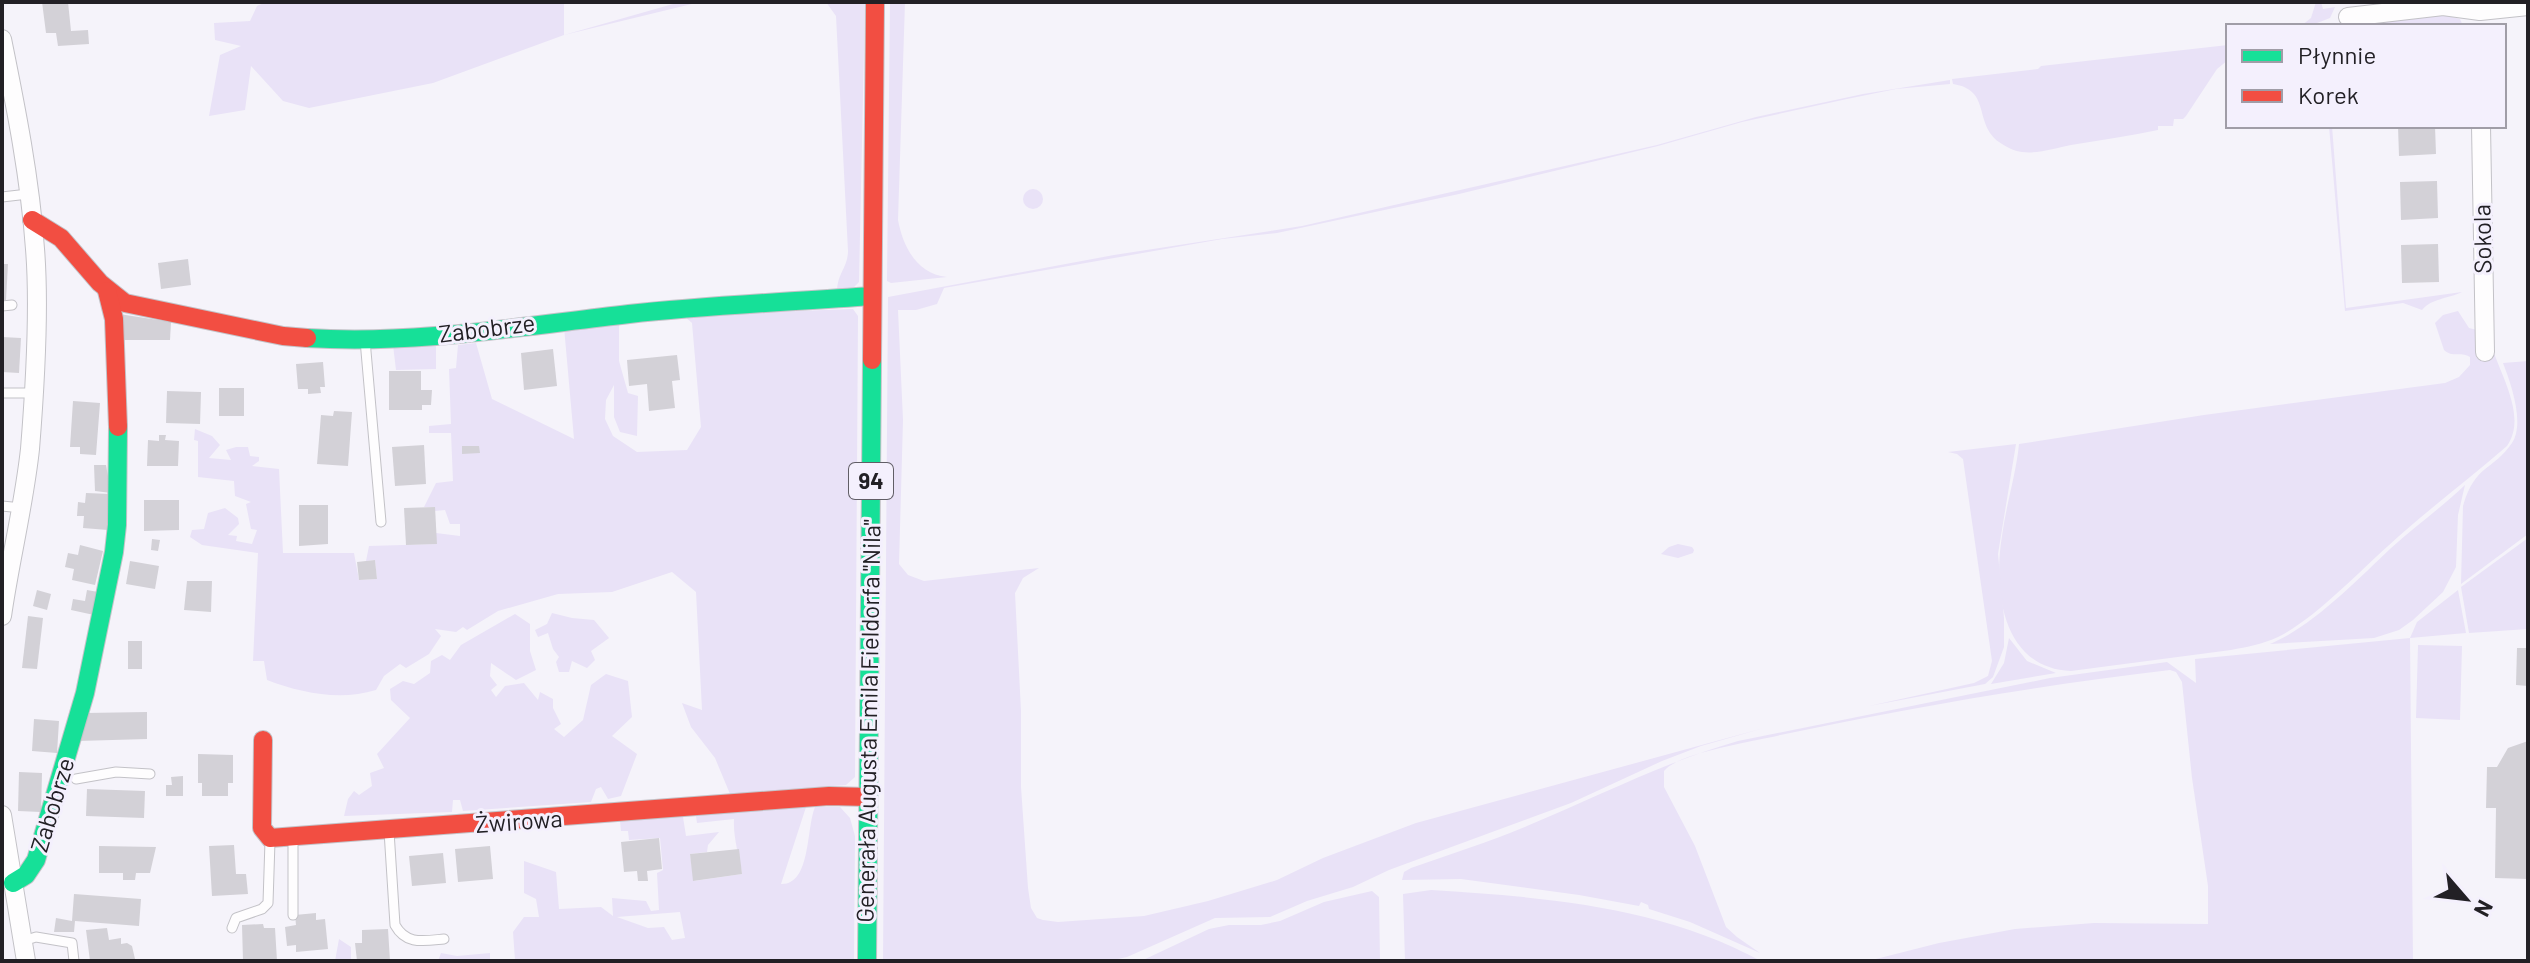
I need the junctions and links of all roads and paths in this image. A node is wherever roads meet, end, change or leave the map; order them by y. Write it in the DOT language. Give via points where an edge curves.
graph roads {
  1 [pos="875,2"];
  2 [pos="2528,6"];
  3 [pos="2480,13"];
  4 [pos="2348,17"];
  5 [pos="2,39"];
  6 [pos="8,102"];
  7 [pos="2481,128"];
  8 [pos="28,194"];
  9 [pos="2,197"];
  10 [pos="32,220"];
  11 [pos="107,291"];
  12 [pos="872,296"];
  13 [pos="365,340"];
  14 [pos="2485,352"];
  15 [pos="2,393"];
  16 [pos="33,393"];
  17 [pos="2,506"];
  18 [pos="22,508"];
  19 [pos="381,522"];
  20 [pos="5,581"];
  21 [pos="2,616"];
  22 [pos="263,740"];
  23 [pos="150,774"];
  24 [pos="76,779"];
  25 [pos="868,797"];
  26 [pos="2,815"];
  27 [pos="389,831"];
  28 [pos="293,837"];
  29 [pos="270,838"];
  30 [pos="25,880"];
  31 [pos="293,915"];
  32 [pos="232,928"];
  33 [pos="444,939"];
  34 [pos="22,942"];
  35 [pos="26,961"];
  36 [pos="74,961"];
  37 [pos="867,961"];
  1 -- 12 [label="street, Generała Augusta Emila Fieldorfa \"Nila\" / 94"];
  2 -- 3 [label="street"];
  3 -- 4 [label="street" via="2443,6"];
  5 -- 6 [label="street"];
  6 -- 8 [label="street"];
  7 -- 14 [label="street, Sokola"];
  8 -- 9 [label="lane"];
  8 -- 10 [label="street"];
  10 -- 11 [label="street, Zabobrze" via="65,241"];
  10 -- 16 [label="street"];
  11 -- 13 [label="street, Zabobrze" via="135,306 251,330 303,339"];
  11 -- 30 [label="street, Zabobrze" via="114,313 117,389 115,543 75,733 39,853"];
  12 -- 13 [label="street, Zabobrze"];
  12 -- 25 [label="street, Generała Augusta Emila Fieldorfa \"Nila\" / 94"];
  13 -- 19 [label="lane"];
  15 -- 16 [label="lane"];
  16 -- 18 [label="street"];
  17 -- 18 [label="lane"];
  18 -- 20 [label="street"];
  20 -- 21 [label="street"];
  22 -- 29 [label="street" via="262,828"];
  23 -- 24 [label="lane" via="116,772"];
  25 -- 27 [label="street, Żwirowa"];
  25 -- 37 [label="street, Generała Augusta Emila Fieldorfa \"Nila\" / 94"];
  26 -- 30 [label="street, Zabobrze"];
  27 -- 28 [label="street, Żwirowa"];
  27 -- 33 [label="lane" via="400,935 416,941"];
  28 -- 29 [label="street, Żwirowa"];
  28 -- 31 [label="lane"];
  29 -- 32 [label="lane" via="268,903 236,918"];
  30 -- 34 [label="street, Zabobrze"];
  34 -- 35 [label="street, Zabobrze"];
  34 -- 36 [label="lane" via="36,937 72,943"];
}
